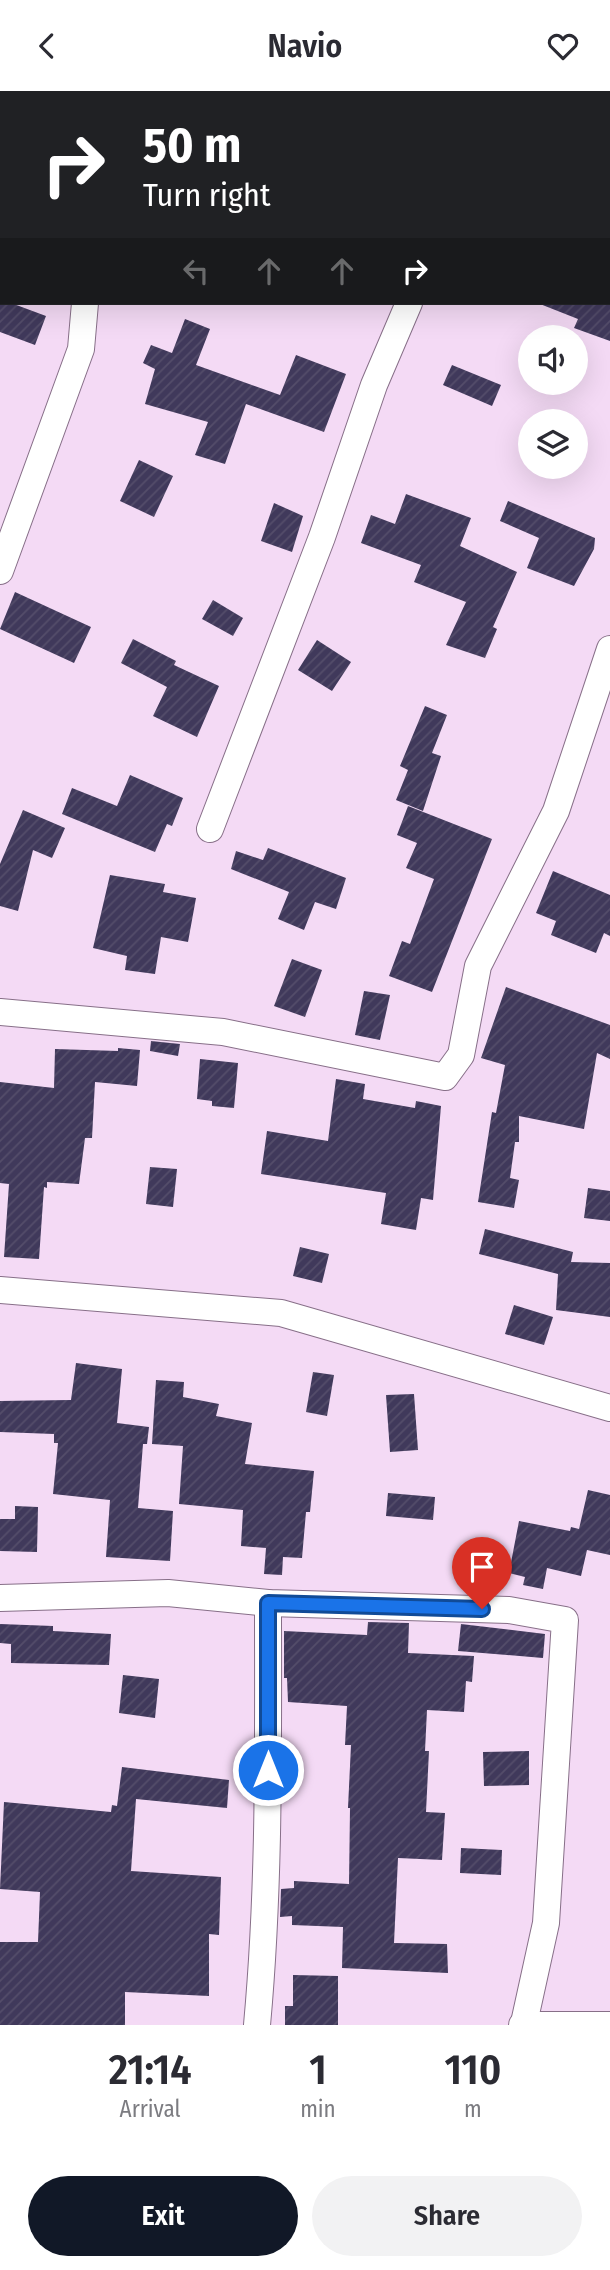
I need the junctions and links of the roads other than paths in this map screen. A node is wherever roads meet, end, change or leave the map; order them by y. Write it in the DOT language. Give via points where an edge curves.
graph roads {
  1 [pos="85,305"];
  2 [pos="408,305"];
  3 [pos="0,571"];
  4 [pos="610,649"];
  5 [pos="210,829"];
  6 [pos="0,1012"];
  7 [pos="0,1290"];
  8 [pos="610,1408"];
  9 [pos="0,1598"];
  10 [pos="268,1603"];
  11 [pos="523,2024"];
  12 [pos="257,2025"];
  13 [pos="610,2025"];
  1 -- 3 [label="street" via="81,349"];
  2 -- 5 [label="street" via="374,385 322,537"];
  4 -- 6 [label="street" via="556,811 478,966 461,1055 445,1077 223,1032"];
  7 -- 8 [label="street" via="281,1313"];
  9 -- 10 [label="street" via="168,1593"];
  10 -- 11 [label="street" via="509,1610 565,1620 545,1923"];
  10 -- 12 [label="street" via="268,1826"];
  11 -- 13 [label="street"];
}
